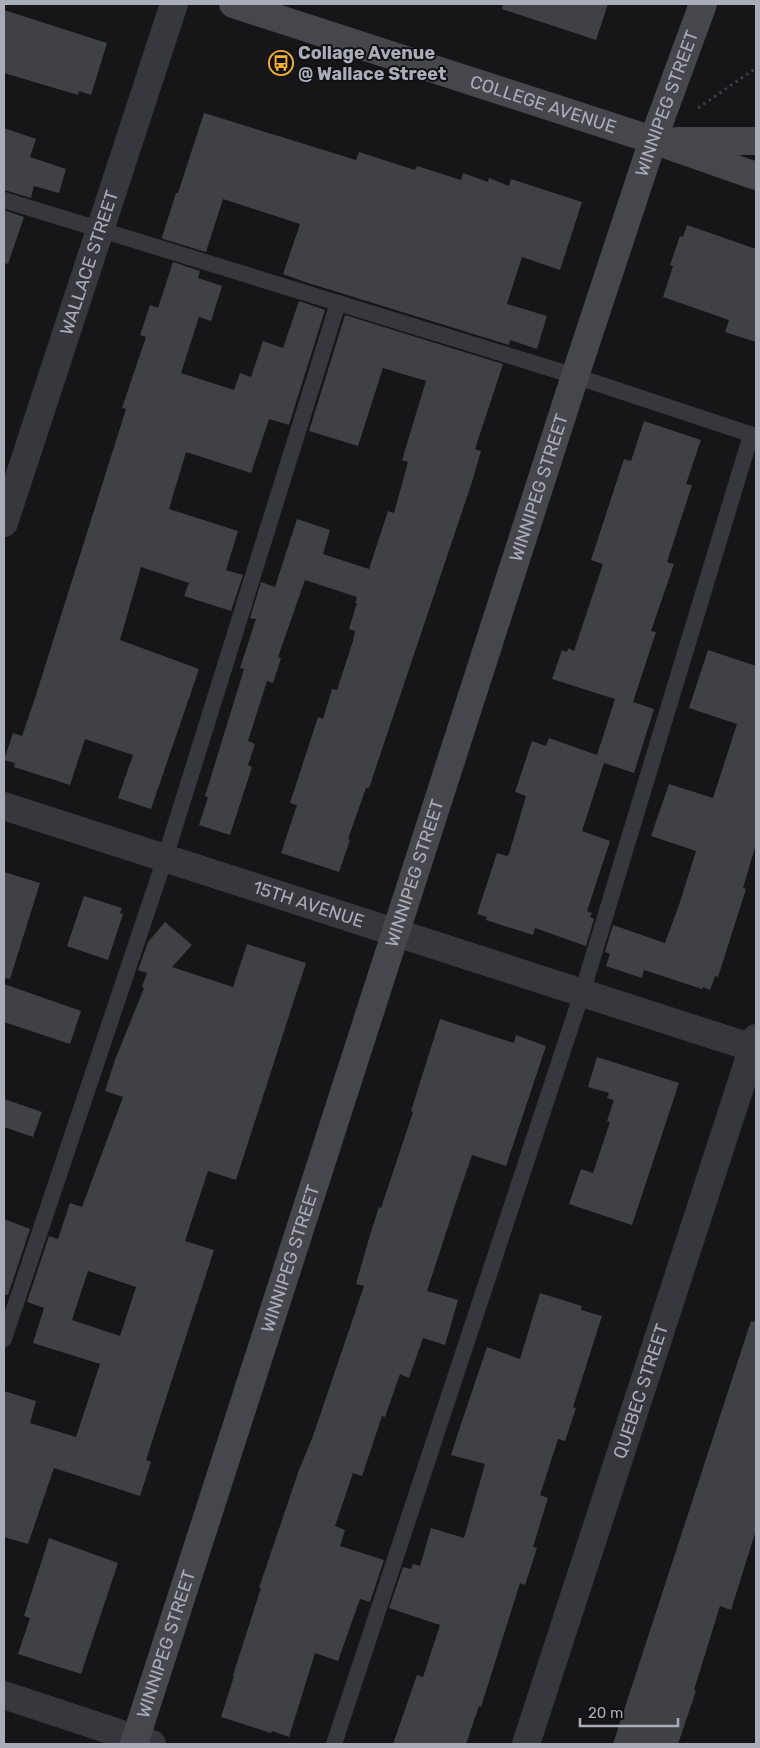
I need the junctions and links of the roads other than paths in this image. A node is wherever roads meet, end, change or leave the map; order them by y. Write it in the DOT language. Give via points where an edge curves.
graph roads {
  1 [pos="174,4"];
  2 [pos="233,4"];
  3 [pos="702,4"];
  4 [pos="653,140"];
  5 [pos="756,141"];
  6 [pos="756,176"];
  7 [pos="4,200"];
  8 [pos="101,230"];
  9 [pos="338,303"];
  10 [pos="575,376"];
  11 [pos="754,435"];
  12 [pos="4,522"];
  13 [pos="4,806"];
  14 [pos="164,858"];
  15 [pos="397,933"];
  16 [pos="582,992"];
  17 [pos="755,1045"];
  18 [pos="4,1340"];
  19 [pos="4,1695"];
  20 [pos="141,1742"];
  21 [pos="334,1744"];
  22 [pos="526,1744"];
  1 -- 8 [label="street, WALLACE STREET"];
  2 -- 4 [label="street, COLLEGE AVENUE"];
  3 -- 4 [label="street, WINNIPEG STREET"];
  4 -- 5 [label="street, COLLEGE AVENUE"];
  4 -- 6 [label="street, COLLEGE AVENUE"];
  4 -- 10 [label="street, WINNIPEG STREET"];
  7 -- 8 [label="lane"];
  8 -- 9 [label="lane"];
  8 -- 12 [label="street, WALLACE STREET"];
  9 -- 10 [label="lane"];
  9 -- 14 [label="lane"];
  10 -- 11 [label="lane"];
  10 -- 15 [label="street, WINNIPEG STREET"];
  11 -- 16 [label="lane"];
  13 -- 14 [label="street, 15TH AVENUE"];
  14 -- 15 [label="street, 15TH AVENUE"];
  14 -- 18 [label="lane"];
  15 -- 16 [label="street, 15TH AVENUE"];
  15 -- 20 [label="street, WINNIPEG STREET"];
  16 -- 17 [label="street, 15TH AVENUE"];
  16 -- 21 [label="lane"];
  17 -- 22 [label="street, QUEBEC STREET"];
  19 -- 20 [label="street"];
}
